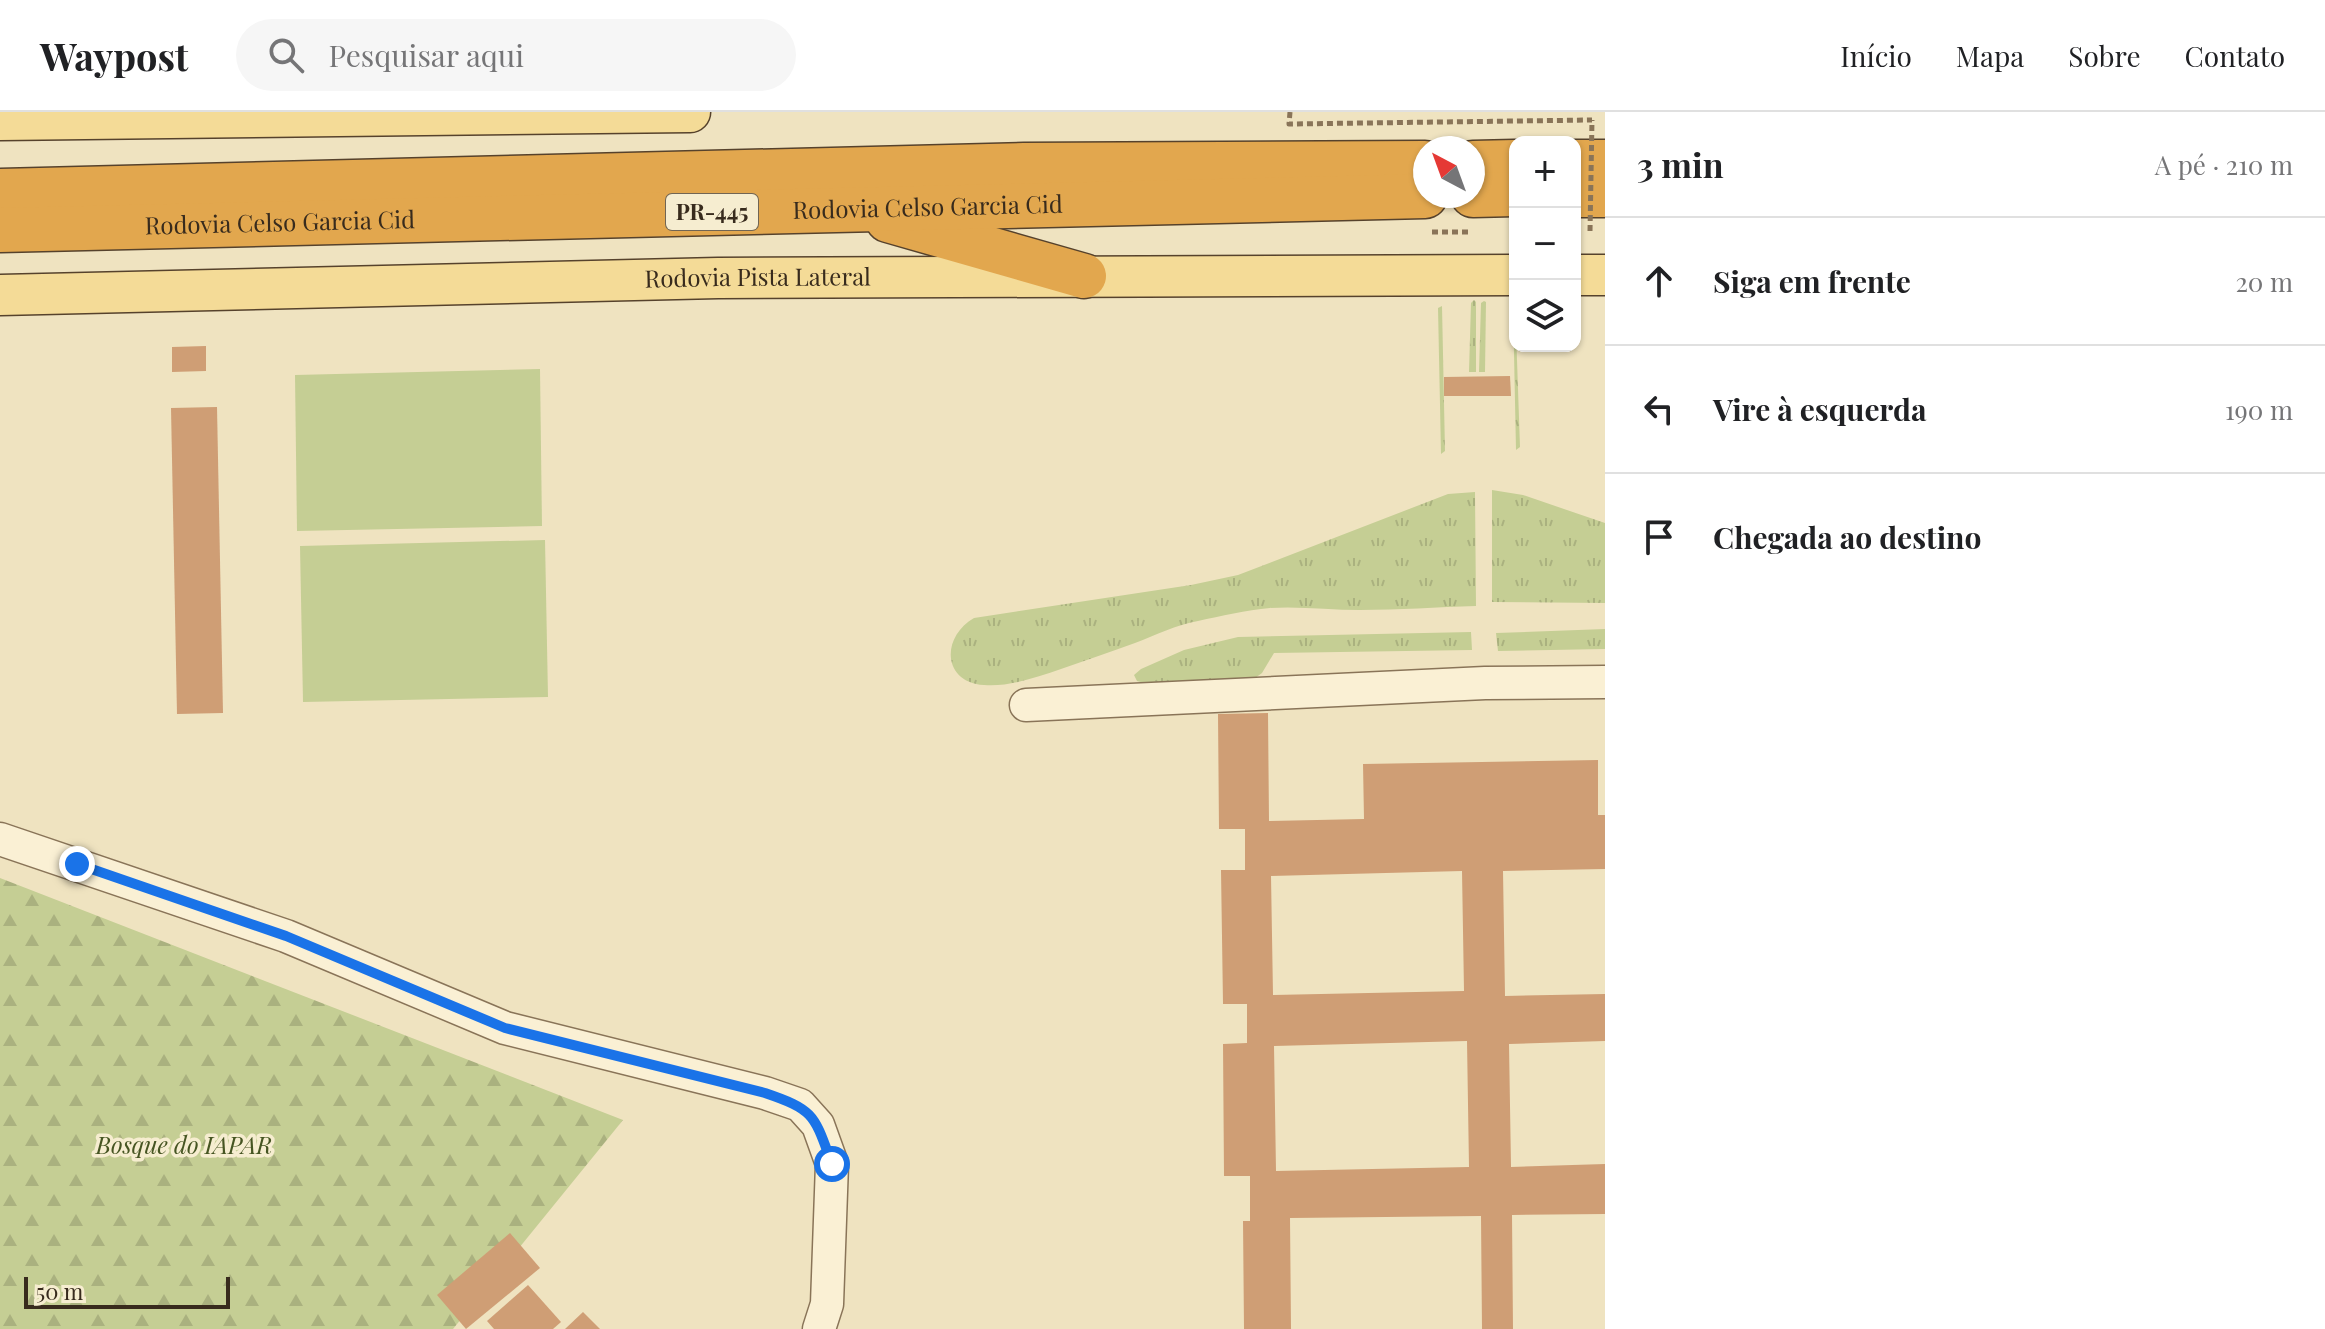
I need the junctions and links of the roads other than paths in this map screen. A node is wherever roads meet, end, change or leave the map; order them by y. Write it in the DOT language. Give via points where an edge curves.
graph roads {
  1 [pos="690,112"];
  2 [pos="0,120"];
  3 [pos="1509,162"];
  4 [pos="1581,162"];
  5 [pos="1605,162"];
  6 [pos="1413,163"];
  7 [pos="1485,163"];
  8 [pos="0,191"];
  9 [pos="1509,194"];
  10 [pos="1485,195"];
  11 [pos="1413,196"];
  12 [pos="847,208"];
  13 [pos="0,230"];
  14 [pos="1509,275"];
  15 [pos="1581,275"];
  16 [pos="1605,275"];
  17 [pos="1084,276"];
  18 [pos="0,295"];
  19 [pos="1605,682"];
  20 [pos="1026,705"];
  21 [pos="0,839"];
  22 [pos="819,1329"];
  1 -- 2 [label="main road"];
  3 -- 7 [label="highway"];
  4 -- 5 [label="highway"];
  6 -- 8 [label="highway, Rodovia Celso Garcia Cid / PR-445" via="1024,165"];
  9 -- 10 [label="highway"];
  11 -- 12 [label="highway, Rodovia Celso Garcia Cid / PR-445"];
  12 -- 13 [label="highway, Rodovia Celso Garcia Cid / PR-445"];
  12 -- 17 [label="highway"];
  14 -- 17 [label="main road, Rodovia Pista Lateral"];
  15 -- 16 [label="main road"];
  17 -- 18 [label="main road, Rodovia Pista Lateral" via="718,278"];
  19 -- 20 [label="lane"];
  21 -- 22 [label="lane" via="286,936 505,1028 800,1105 818,1125 832,1164 827,1304"];
}
